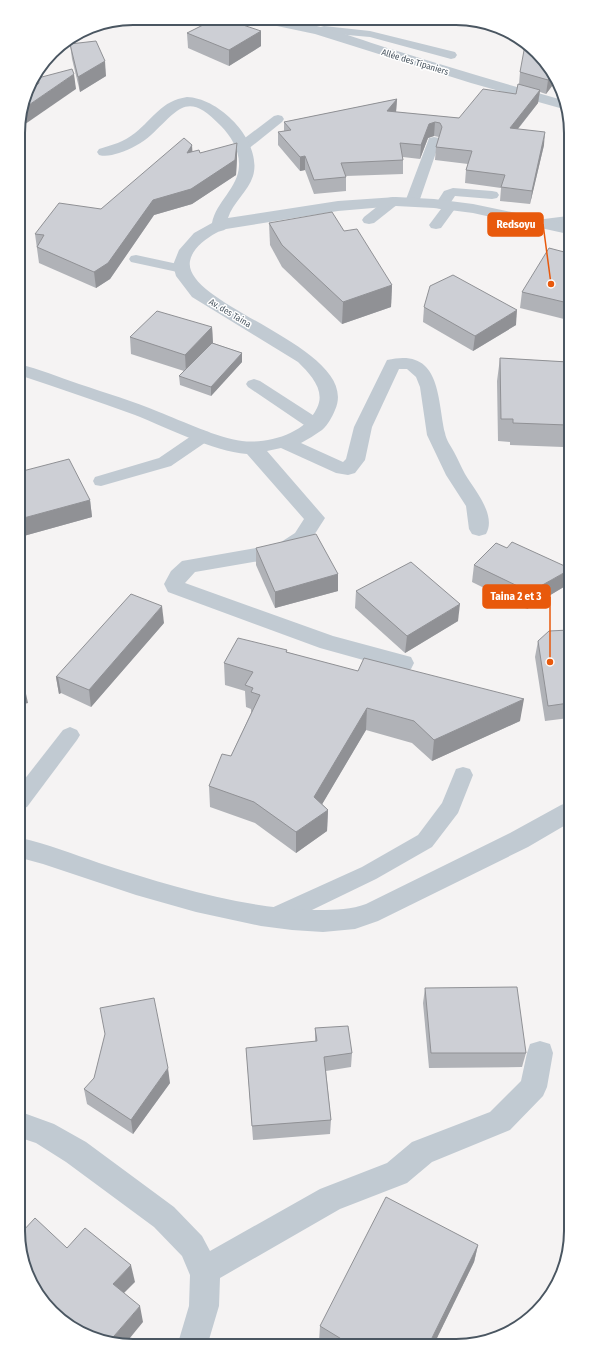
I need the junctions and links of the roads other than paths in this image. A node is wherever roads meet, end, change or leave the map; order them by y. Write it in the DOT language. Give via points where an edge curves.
graph roads {
  1 [pos="288,25"];
  2 [pos="318,32"];
  3 [pos="451,55"];
  4 [pos="560,104"];
  5 [pos="278,119"];
  6 [pos="434,141"];
  7 [pos="242,147"];
  8 [pos="104,152"];
  9 [pos="492,195"];
  10 [pos="393,201"];
  11 [pos="412,202"];
  12 [pos="446,205"];
  13 [pos="369,220"];
  14 [pos="564,220"];
  15 [pos="541,223"];
  16 [pos="436,225"];
  17 [pos="219,227"];
  18 [pos="564,228"];
  19 [pos="136,259"];
  20 [pos="182,269"];
  21 [pos="25,371"];
  22 [pos="254,384"];
  23 [pos="316,425"];
  24 [pos="203,436"];
  25 [pos="283,442"];
  26 [pos="253,448"];
  27 [pos="101,481"];
  28 [pos="479,529"];
  29 [pos="403,663"];
  30 [pos="70,735"];
  31 [pos="463,774"];
  32 [pos="25,794"];
  33 [pos="564,815"];
  34 [pos="25,850"];
  35 [pos="275,917"];
  36 [pos="540,1053"];
  37 [pos="25,1126"];
  38 [pos="204,1271"];
  39 [pos="195,1339"];
  1 -- 2 [label="street, Allée des Tipaniers"];
  2 -- 3 [label="lane" via="324,29 370,34"];
  2 -- 4 [label="street, Allée des Tipaniers"];
  5 -- 7 [label="lane"];
  6 -- 11 [label="lane"];
  7 -- 8 [label="street" via="219,115 202,103 186,101 164,112 150,128 132,142"];
  7 -- 17 [label="street" via="245,152 245,176 223,210"];
  9 -- 12 [label="lane" via="453,192 449,194"];
  10 -- 11 [label="street"];
  10 -- 13 [label="lane"];
  10 -- 17 [label="street" via="313,210"];
  11 -- 12 [label="street"];
  12 -- 15 [label="street"];
  12 -- 16 [label="lane"];
  14 -- 15 [label="lane"];
  15 -- 18 [label="street"];
  17 -- 20 [label="street" via="209,230 187,250 182,260"];
  19 -- 20 [label="lane"];
  20 -- 23 [label="street, Av. des Taina" via="198,293 304,358 319,374 328,389 329,403"];
  21 -- 24 [label="street, Av. des Taina" via="142,411"];
  22 -- 23 [label="lane"];
  23 -- 25 [label="street, Av. des Taina" via="292,440"];
  24 -- 26 [label="street, Av. des Taina" via="239,447"];
  24 -- 27 [label="lane" via="165,462"];
  25 -- 26 [label="street, Av. des Taina"];
  25 -- 28 [label="street" via="348,469 355,460 363,427 393,364 411,364 424,374 430,387 436,435 456,475 476,506"];
  26 -- 29 [label="street" via="315,518 302,538 283,550 189,566 178,576 175,587 328,642"];
  30 -- 32 [label="lane"];
  31 -- 35 [label="lane" via="451,807 425,841 369,873"];
  33 -- 35 [label="street" via="519,840 375,911 353,919"];
  34 -- 35 [label="street" via="180,896"];
  36 -- 38 [label="street" via="533,1087 500,1121 422,1152 397,1173 330,1200"];
  37 -- 38 [label="street" via="44,1133 76,1152 164,1217 192,1246"];
  38 -- 39 [label="street" via="204,1306"];
}
